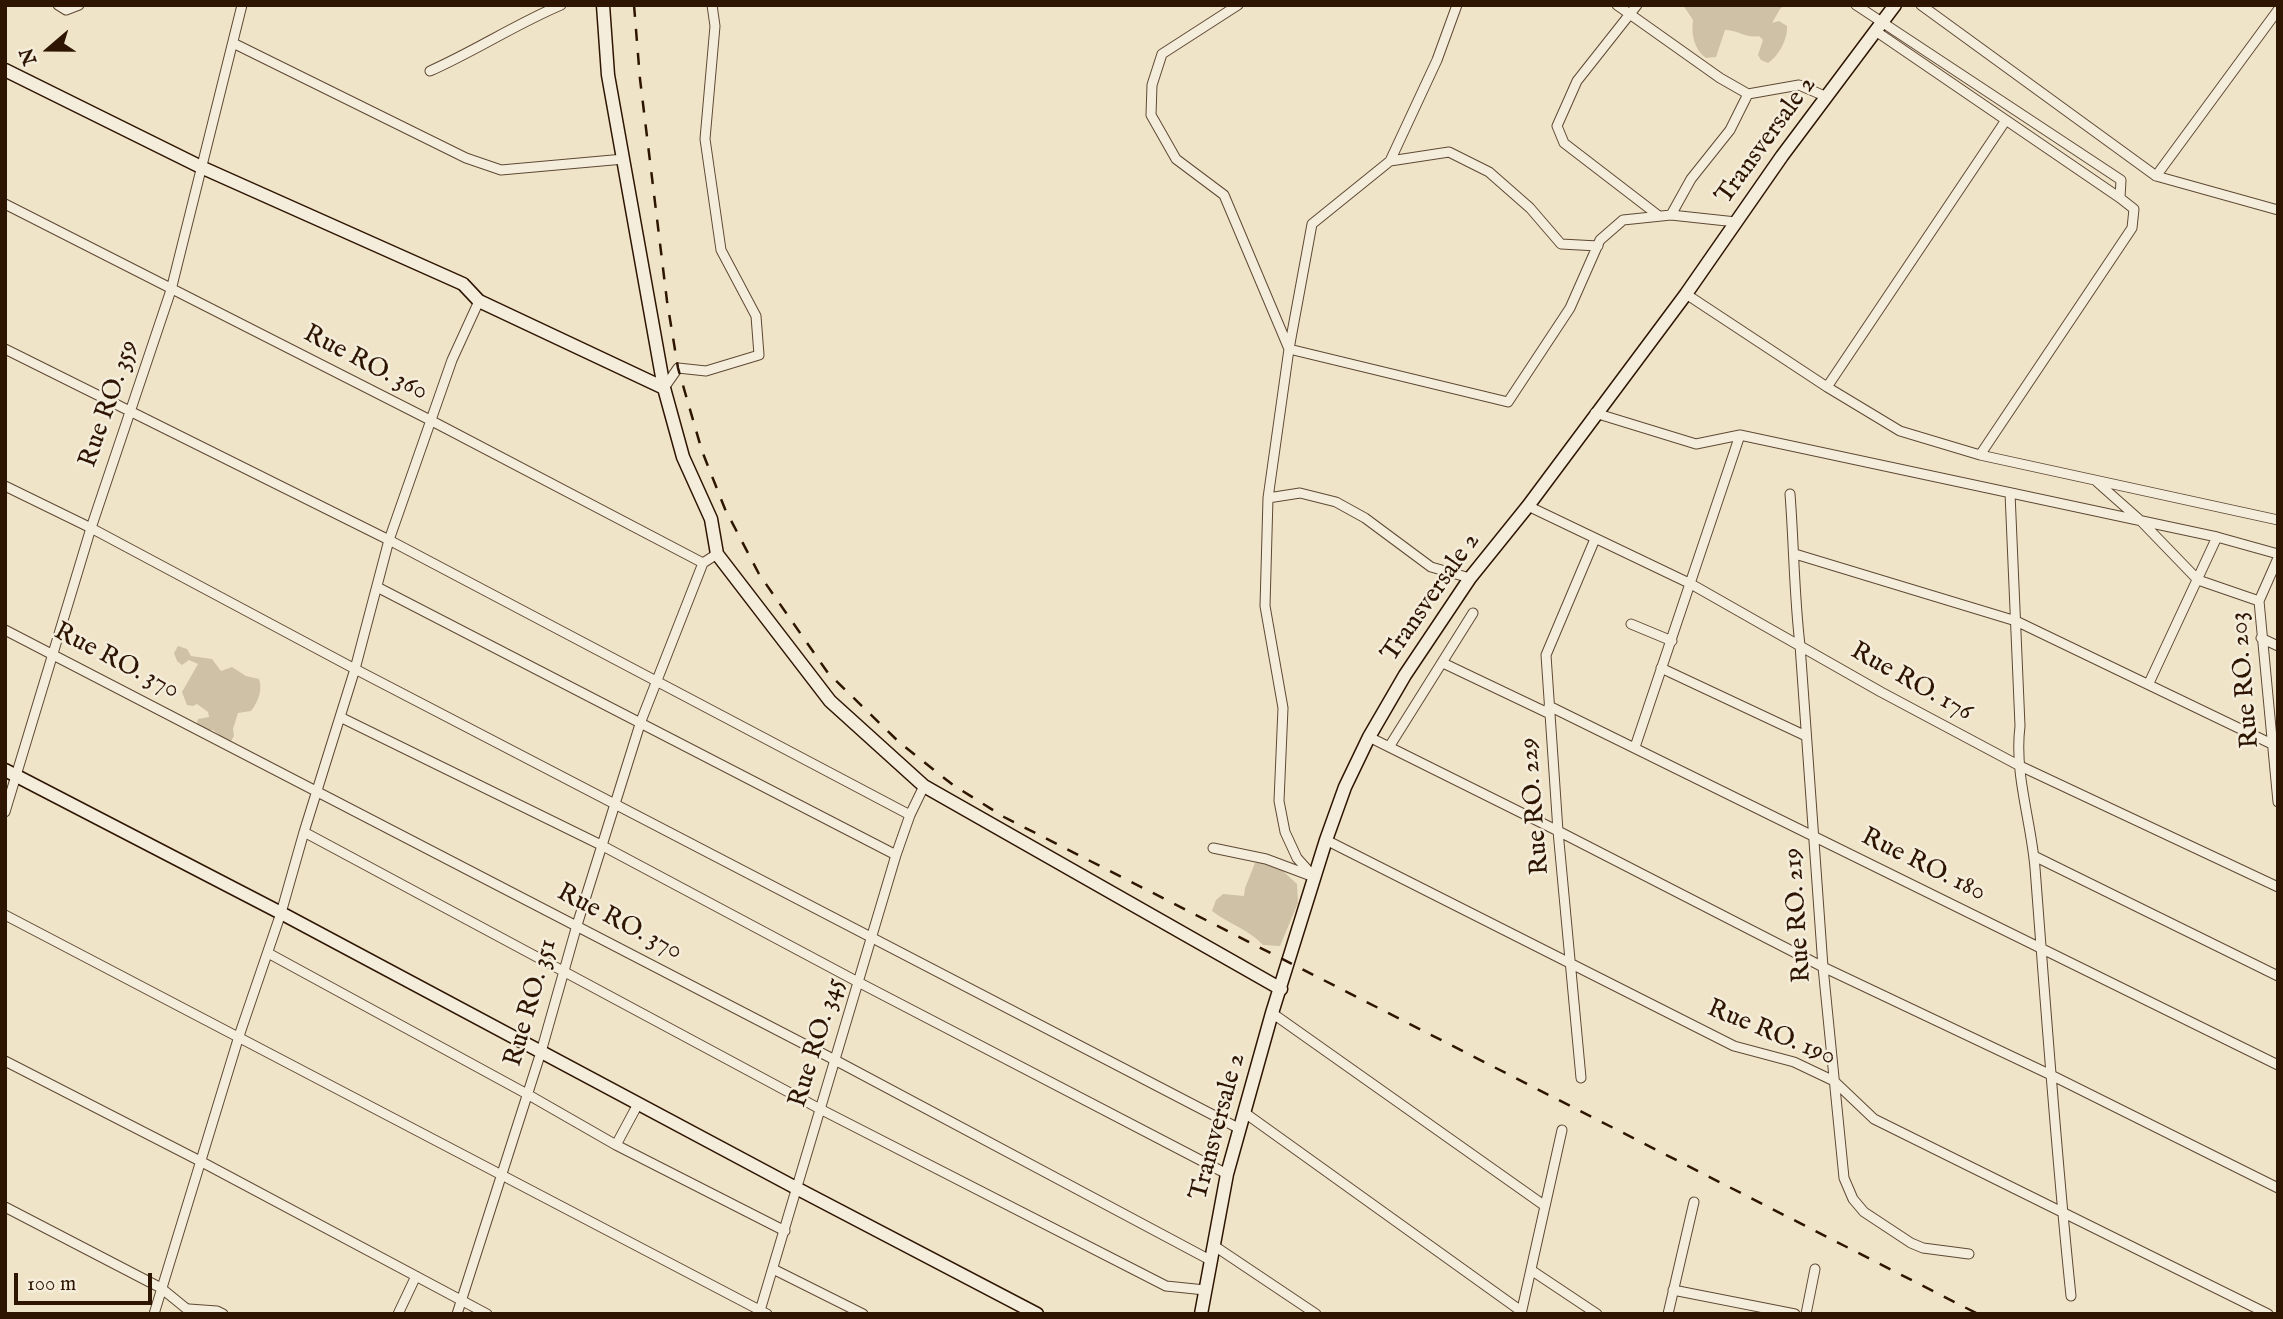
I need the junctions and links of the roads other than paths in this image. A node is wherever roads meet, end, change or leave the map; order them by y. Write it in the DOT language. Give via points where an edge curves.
graph roads {
  1 [pos="58,5"];
  2 [pos="79,5"];
  3 [pos="242,5"];
  4 [pos="561,5"];
  5 [pos="603,5"];
  6 [pos="712,5"];
  7 [pos="1238,5"];
  8 [pos="1457,5"];
  9 [pos="1617,5"];
  10 [pos="1637,5"];
  11 [pos="1856,5"];
  12 [pos="1895,5"];
  13 [pos="1921,5"];
  14 [pos="2278,10"];
  15 [pos="1629,16"];
  16 [pos="1880,28"];
  17 [pos="233,43"];
  18 [pos="5,70"];
  19 [pos="430,71"];
  20 [pos="1748,94"];
  21 [pos="1827,97"];
  22 [pos="2006,120"];
  23 [pos="624,159"];
  24 [pos="1390,161"];
  25 [pos="203,168"];
  26 [pos="2156,176"];
  27 [pos="2120,198"];
  28 [pos="5,204"];
  29 [pos="2278,210"];
  30 [pos="1671,215"];
  31 [pos="1659,216"];
  32 [pos="1736,222"];
  33 [pos="1598,246"];
  34 [pos="171,290"];
  35 [pos="1686,294"];
  36 [pos="479,301"];
  37 [pos="5,349"];
  38 [pos="1289,349"];
  39 [pos="1827,387"];
  40 [pos="664,388"];
  41 [pos="129,410"];
  42 [pos="1595,413"];
  43 [pos="430,420"];
  44 [pos="1740,435"];
  45 [pos="1980,455"];
  46 [pos="2095,480"];
  47 [pos="5,486"];
  48 [pos="2010,493"];
  49 [pos="1790,494"];
  50 [pos="1268,498"];
  51 [pos="1528,506"];
  52 [pos="2278,520"];
  53 [pos="2141,521"];
  54 [pos="91,528"];
  55 [pos="2217,537"];
  56 [pos="1595,539"];
  57 [pos="389,540"];
  58 [pos="718,554"];
  59 [pos="1795,554"];
  60 [pos="2278,556"];
  61 [pos="704,563"];
  62 [pos="1470,578"];
  63 [pos="2198,580"];
  64 [pos="1691,584"];
  65 [pos="377,587"];
  66 [pos="2259,601"];
  67 [pos="1474,613"];
  68 [pos="2015,621"];
  69 [pos="1631,624"];
  70 [pos="5,630"];
  71 [pos="2262,638"];
  72 [pos="1672,641"];
  73 [pos="1800,645"];
  74 [pos="2278,646"];
  75 [pos="52,652"];
  76 [pos="1443,663"];
  77 [pos="355,668"];
  78 [pos="1661,668"];
  79 [pos="655,679"];
  80 [pos="2149,683"];
  81 [pos="1550,710"];
  82 [pos="340,717"];
  83 [pos="640,722"];
  84 [pos="1806,736"];
  85 [pos="1369,737"];
  86 [pos="2275,746"];
  87 [pos="1389,747"];
  88 [pos="1636,747"];
  89 [pos="2018,765"];
  90 [pos="10,773"];
  91 [pos="924,786"];
  92 [pos="317,791"];
  93 [pos="2278,802"];
  94 [pos="614,804"];
  95 [pos="5,812"];
  96 [pos="910,815"];
  97 [pos="1558,831"];
  98 [pos="303,832"];
  99 [pos="1814,836"];
  100 [pos="1326,840"];
  101 [pos="601,845"];
  102 [pos="1213,848"];
  103 [pos="896,855"];
  104 [pos="2034,856"];
  105 [pos="1314,877"];
  106 [pos="2278,887"];
  107 [pos="281,913"];
  108 [pos="5,915"];
  109 [pos="577,925"];
  110 [pos="873,936"];
  111 [pos="2042,948"];
  112 [pos="268,953"];
  113 [pos="1571,964"];
  114 [pos="1823,967"];
  115 [pos="564,971"];
  116 [pos="2278,976"];
  117 [pos="858,982"];
  118 [pos="1280,989"];
  119 [pos="1272,1013"];
  120 [pos="239,1036"];
  121 [pos="541,1052"];
  122 [pos="834,1059"];
  123 [pos="5,1061"];
  124 [pos="2278,1065"];
  125 [pos="2052,1075"];
  126 [pos="1581,1079"];
  127 [pos="1834,1081"];
  128 [pos="527,1094"];
  129 [pos="638,1104"];
  130 [pos="820,1109"];
  131 [pos="1245,1113"];
  132 [pos="1240,1129"];
  133 [pos="1562,1130"];
  134 [pos="616,1145"];
  135 [pos="200,1161"];
  136 [pos="1227,1174"];
  137 [pos="499,1175"];
  138 [pos="2278,1188"];
  139 [pos="798,1189"];
  140 [pos="1694,1202"];
  141 [pos="1545,1206"];
  142 [pos="5,1207"];
  143 [pos="2062,1211"];
  144 [pos="785,1231"];
  145 [pos="1213,1245"];
  146 [pos="1969,1254"];
  147 [pos="1210,1260"];
  148 [pos="773,1269"];
  149 [pos="1815,1269"];
  150 [pos="1531,1270"];
  151 [pos="416,1276"];
  152 [pos="161,1288"];
  153 [pos="1205,1290"];
  154 [pos="1673,1290"];
  155 [pos="2071,1296"];
  156 [pos="461,1300"];
  157 [pos="191,1311"];
  158 [pos="762,1312"];
  159 [pos="1521,1312"];
  160 [pos="154,1314"];
  161 [pos="223,1314"];
  162 [pos="398,1314"];
  163 [pos="457,1314"];
  164 [pos="487,1314"];
  165 [pos="863,1314"];
  166 [pos="1037,1314"];
  167 [pos="1201,1314"];
  168 [pos="1316,1314"];
  169 [pos="1597,1314"];
  170 [pos="1668,1314"];
  171 [pos="1794,1314"];
  172 [pos="1806,1314"];
  173 [pos="2268,1314"];
  1 -- 2 [label="street" via="66,10"];
  3 -- 17 [label="street, Rue RO. 359"];
  4 -- 19 [label="street"];
  5 -- 23 [label="street" via="608,75"];
  6 -- 40 [label="street" via="715,26 705,139 721,250 756,316 759,355 706,371 678,368"];
  7 -- 38 [label="street" via="1163,54 1152,85 1151,115 1176,159 1224,195"];
  8 -- 24 [label="street"];
  9 -- 15 [label="street"];
  10 -- 15 [label="street"];
  11 -- 16 [label="street"];
  12 -- 16 [label="street, Transversale 2"];
  13 -- 26 [label="street"];
  14 -- 26 [label="street"];
  15 -- 20 [label="street"];
  15 -- 31 [label="street" via="1577,81 1557,126 1564,143"];
  16 -- 21 [label="street, Transversale 2"];
  16 -- 22 [label="street"];
  16 -- 27 [label="street" via="2121,180"];
  17 -- 23 [label="street" via="466,158 501,170"];
  17 -- 25 [label="street, Rue RO. 359"];
  18 -- 25 [label="street"];
  20 -- 21 [label="street" via="1799,85"];
  20 -- 30 [label="street" via="1730,130 1691,179"];
  21 -- 32 [label="street, Transversale 2"];
  22 -- 27 [label="street"];
  22 -- 39 [label="street"];
  23 -- 40 [label="street"];
  24 -- 33 [label="street" via="1449,152 1489,172 1530,208 1561,244"];
  24 -- 38 [label="street" via="1312,224"];
  25 -- 34 [label="street, Rue RO. 359"];
  25 -- 36 [label="street" via="463,284"];
  26 -- 29 [label="street"];
  27 -- 45 [label="street" via="2134,209 2132,228"];
  28 -- 34 [label="street, Rue RO. 360"];
  30 -- 31 [label="street"];
  30 -- 32 [label="street"];
  31 -- 33 [label="street" via="1623,220"];
  32 -- 35 [label="street, Transversale 2"];
  33 -- 38 [label="street" via="1570,309 1508,402"];
  34 -- 41 [label="street, Rue RO. 359"];
  34 -- 43 [label="street, Rue RO. 360"];
  35 -- 39 [label="street"];
  35 -- 42 [label="street, Transversale 2"];
  36 -- 40 [label="street"];
  36 -- 43 [label="street"];
  37 -- 41 [label="street"];
  38 -- 50 [label="street"];
  39 -- 45 [label="street" via="1900,431"];
  40 -- 58 [label="street"];
  41 -- 54 [label="street, Rue RO. 359"];
  41 -- 57 [label="street"];
  42 -- 44 [label="street" via="1696,444"];
  42 -- 51 [label="street, Transversale 2"];
  43 -- 57 [label="street"];
  43 -- 61 [label="street, Rue RO. 360"];
  44 -- 48 [label="street"];
  44 -- 64 [label="street"];
  45 -- 46 [label="street"];
  46 -- 52 [label="street"];
  46 -- 53 [label="street"];
  47 -- 54 [label="street"];
  48 -- 53 [label="street"];
  48 -- 68 [label="street"];
  49 -- 59 [label="street, Rue RO. 219"];
  50 -- 62 [label="street" via="1300,493 1336,502 1431,567"];
  50 -- 105 [label="street" via="1265,606 1284,727 1279,801 1285,832 1297,858"];
  51 -- 56 [label="street, Rue RO. 176"];
  51 -- 62 [label="street, Transversale 2"];
  53 -- 55 [label="street"];
  53 -- 63 [label="street"];
  54 -- 75 [label="street, Rue RO. 359"];
  54 -- 77 [label="street"];
  55 -- 60 [label="street"];
  55 -- 63 [label="street"];
  56 -- 64 [label="street, Rue RO. 176"];
  56 -- 81 [label="street, Rue RO. 229" via="1546,655"];
  57 -- 65 [label="street"];
  57 -- 79 [label="street"];
  58 -- 61 [label="street"];
  58 -- 91 [label="street" via="830,701"];
  59 -- 68 [label="street"];
  59 -- 73 [label="street, Rue RO. 219" via="1794,601"];
  60 -- 66 [label="street, Rue RO. 203"];
  61 -- 79 [label="street, Rue RO. 351"];
  62 -- 85 [label="street, Transversale 2"];
  63 -- 66 [label="street"];
  63 -- 80 [label="street"];
  64 -- 72 [label="street"];
  64 -- 73 [label="street, Rue RO. 176"];
  65 -- 77 [label="street"];
  65 -- 83 [label="street"];
  66 -- 71 [label="street, Rue RO. 203"];
  67 -- 76 [label="street"];
  68 -- 80 [label="street"];
  68 -- 89 [label="street"];
  69 -- 72 [label="street"];
  70 -- 75 [label="street, Rue RO. 370"];
  71 -- 74 [label="street"];
  71 -- 86 [label="street, Rue RO. 203"];
  72 -- 78 [label="street"];
  73 -- 84 [label="street, Rue RO. 219"];
  73 -- 89 [label="street, Rue RO. 176"];
  75 -- 90 [label="street, Rue RO. 359"];
  75 -- 92 [label="street, Rue RO. 370"];
  76 -- 81 [label="street, Rue RO. 180"];
  76 -- 87 [label="street"];
  77 -- 82 [label="street"];
  77 -- 94 [label="street"];
  78 -- 84 [label="street"];
  78 -- 88 [label="street"];
  79 -- 83 [label="street, Rue RO. 351"];
  79 -- 96 [label="street"];
  80 -- 86 [label="street"];
  81 -- 88 [label="street, Rue RO. 180"];
  81 -- 97 [label="street, Rue RO. 229"];
  82 -- 92 [label="street"];
  82 -- 101 [label="street"];
  83 -- 94 [label="street, Rue RO. 351"];
  83 -- 103 [label="street"];
  84 -- 99 [label="street, Rue RO. 219"];
  85 -- 87 [label="street"];
  85 -- 100 [label="street, Transversale 2"];
  86 -- 93 [label="street, Rue RO. 203"];
  87 -- 97 [label="street"];
  88 -- 99 [label="street, Rue RO. 180"];
  89 -- 104 [label="street"];
  89 -- 106 [label="street, Rue RO. 176"];
  90 -- 95 [label="street, Rue RO. 359"];
  90 -- 107 [label="street"];
  91 -- 96 [label="street, Rue RO. 345"];
  91 -- 118 [label="street"];
  92 -- 98 [label="street"];
  92 -- 109 [label="street, Rue RO. 370"];
  94 -- 101 [label="street, Rue RO. 351"];
  94 -- 110 [label="street"];
  96 -- 103 [label="street, Rue RO. 345"];
  97 -- 113 [label="street, Rue RO. 229"];
  97 -- 114 [label="street"];
  98 -- 107 [label="street"];
  98 -- 115 [label="street"];
  99 -- 111 [label="street, Rue RO. 180"];
  99 -- 114 [label="street, Rue RO. 219"];
  100 -- 105 [label="street, Transversale 2"];
  100 -- 113 [label="street, Rue RO. 190"];
  101 -- 109 [label="street, Rue RO. 351"];
  101 -- 117 [label="street"];
  102 -- 105 [label="street" via="1266,859"];
  103 -- 110 [label="street, Rue RO. 345"];
  104 -- 111 [label="street"];
  104 -- 116 [label="street"];
  105 -- 118 [label="street, Transversale 2"];
  107 -- 112 [label="street"];
  107 -- 121 [label="street"];
  108 -- 120 [label="street"];
  109 -- 115 [label="street, Rue RO. 351"];
  109 -- 122 [label="street, Rue RO. 370"];
  110 -- 117 [label="street, Rue RO. 345"];
  110 -- 132 [label="street"];
  111 -- 124 [label="street, Rue RO. 180"];
  111 -- 125 [label="street"];
  112 -- 120 [label="street"];
  112 -- 128 [label="street"];
  113 -- 126 [label="street, Rue RO. 229"];
  113 -- 127 [label="street, Rue RO. 190" via="1734,1045 1794,1062"];
  114 -- 125 [label="street"];
  114 -- 127 [label="street, Rue RO. 219"];
  115 -- 121 [label="street, Rue RO. 351"];
  115 -- 130 [label="street"];
  117 -- 122 [label="street, Rue RO. 345"];
  117 -- 136 [label="street"];
  118 -- 119 [label="street, Transversale 2"];
  119 -- 131 [label="street, Transversale 2"];
  119 -- 141 [label="street"];
  120 -- 135 [label="street"];
  120 -- 137 [label="street"];
  121 -- 128 [label="street, Rue RO. 351"];
  121 -- 129 [label="street"];
  122 -- 130 [label="street, Rue RO. 345"];
  122 -- 147 [label="street, Rue RO. 370"];
  123 -- 135 [label="street"];
  125 -- 138 [label="street"];
  125 -- 143 [label="street"];
  127 -- 143 [label="street, Rue RO. 190" via="1874,1119"];
  127 -- 146 [label="street, Rue RO. 219" via="1844,1178 1853,1199 1864,1212 1911,1243"];
  128 -- 134 [label="street"];
  128 -- 137 [label="street, Rue RO. 351"];
  129 -- 134 [label="street"];
  129 -- 139 [label="street"];
  130 -- 139 [label="street, Rue RO. 345"];
  130 -- 153 [label="street" via="1166,1286"];
  131 -- 132 [label="street, Transversale 2"];
  131 -- 159 [label="street"];
  132 -- 136 [label="street, Transversale 2"];
  133 -- 141 [label="street"];
  134 -- 144 [label="street"];
  135 -- 151 [label="street"];
  135 -- 152 [label="street"];
  136 -- 145 [label="street, Transversale 2"];
  137 -- 156 [label="street, Rue RO. 351"];
  137 -- 158 [label="street"];
  139 -- 144 [label="street, Rue RO. 345"];
  139 -- 166 [label="street"];
  140 -- 154 [label="street"];
  141 -- 150 [label="street"];
  142 -- 152 [label="street"];
  143 -- 155 [label="street"];
  143 -- 173 [label="street, Rue RO. 190"];
  144 -- 148 [label="street, Rue RO. 345"];
  145 -- 147 [label="street, Transversale 2"];
  145 -- 168 [label="street"];
  147 -- 153 [label="street, Transversale 2"];
  148 -- 158 [label="street, Rue RO. 345"];
  148 -- 165 [label="street"];
  149 -- 172 [label="street"];
  150 -- 159 [label="street"];
  150 -- 169 [label="street"];
  151 -- 156 [label="street"];
  151 -- 162 [label="street"];
  152 -- 157 [label="street"];
  152 -- 160 [label="street"];
  153 -- 167 [label="street, Transversale 2"];
  154 -- 170 [label="street"];
  154 -- 171 [label="street"];
  156 -- 163 [label="street, Rue RO. 351"];
  156 -- 164 [label="street"];
  157 -- 161 [label="street"];
}
